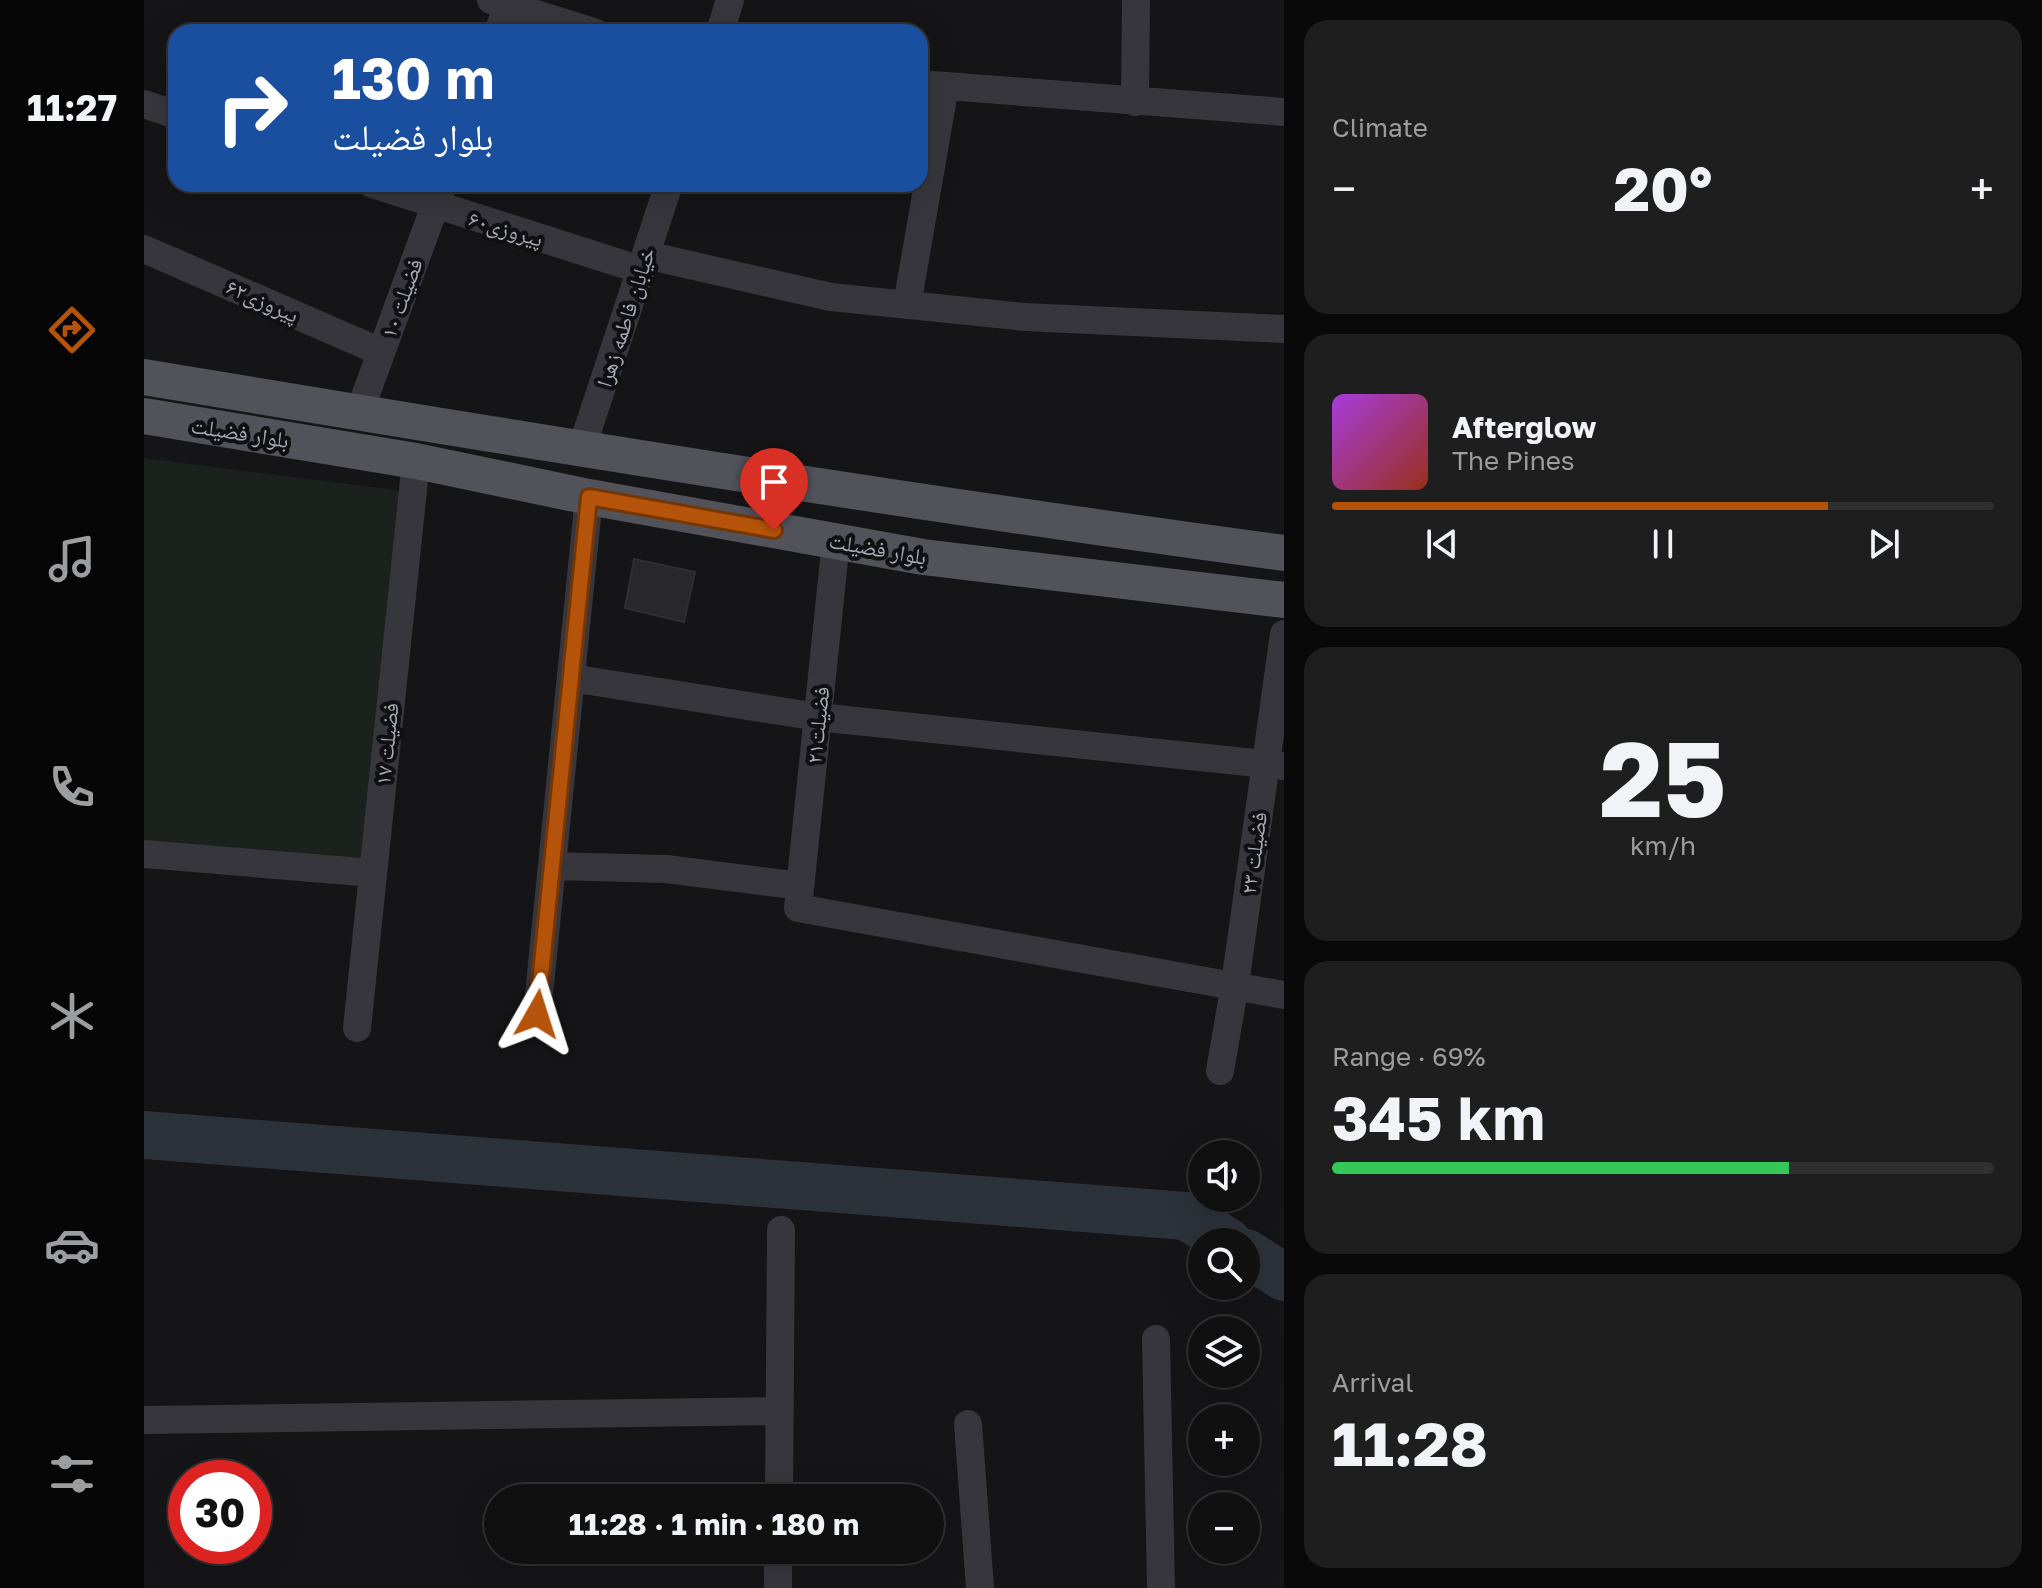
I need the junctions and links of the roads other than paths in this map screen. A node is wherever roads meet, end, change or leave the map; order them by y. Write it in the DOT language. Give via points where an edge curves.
graph roads {
  1 [pos="730,0"];
  2 [pos="1136,0"];
  3 [pos="500,3"];
  4 [pos="499,24"];
  5 [pos="568,24"];
  6 [pos="722,24"];
  7 [pos="932,85"];
  8 [pos="1135,102"];
  9 [pos="144,104"];
  10 [pos="168,112"];
  11 [pos="1284,112"];
  12 [pos="928,120"];
  13 [pos="666,192"];
  14 [pos="920,192"];
  15 [pos="439,195"];
  16 [pos="144,249"];
  17 [pos="643,262"];
  18 [pos="907,305"];
  19 [pos="1284,329"];
  20 [pos="381,352"];
  21 [pos="144,377"];
  22 [pos="359,413"];
  23 [pos="144,416"];
  24 [pos="581,450"];
  25 [pos="416,461"];
  26 [pos="589,497"];
  27 [pos="1076,525"];
  28 [pos="836,541"];
  29 [pos="1284,553"];
  30 [pos="1063,574"];
  31 [pos="1284,600"];
  32 [pos="1284,634"];
  33 [pos="571,678"];
  34 [pos="818,717"];
  35 [pos="1274,765"];
  36 [pos="144,854"];
  37 [pos="552,866"];
  38 [pos="373,873"];
  39 [pos="799,897"];
  40 [pos="1235,984"];
  41 [pos="1284,995"];
  42 [pos="537,1014"];
  43 [pos="357,1028"];
  44 [pos="1220,1071"];
  45 [pos="781,1230"];
  46 [pos="1156,1339"];
  47 [pos="779,1411"];
  48 [pos="144,1420"];
  49 [pos="968,1424"];
  50 [pos="779,1484"];
  51 [pos="778,1564"];
  52 [pos="778,1588"];
  53 [pos="980,1588"];
  54 [pos="1161,1588"];
  1 -- 6 [label="street"];
  2 -- 8 [label="street"];
  3 -- 4 [label="street"];
  3 -- 5 [label="street"];
  7 -- 8 [label="street"];
  7 -- 12 [label="street"];
  8 -- 11 [label="street"];
  9 -- 10 [label="street"];
  13 -- 17 [label="street, خیابان فاطمه زهرا"];
  14 -- 18 [label="street"];
  15 -- 17 [label="street, پیروزی۶۰"];
  15 -- 20 [label="street, فضیلت ۱۰"];
  16 -- 20 [label="street, پیروزی۶۲"];
  17 -- 18 [label="street, پیروزی۶۰" via="831,297"];
  17 -- 24 [label="street, خیابان فاطمه زهرا"];
  18 -- 19 [label="street, پیروزی۶۰" via="1025,317"];
  20 -- 22 [label="street, فضیلت ۱۰"];
  21 -- 22 [label="main road, بلوار فضیلت"];
  22 -- 24 [label="main road, بلوار فضیلت"];
  23 -- 25 [label="main road, بلوار فضیلت"];
  24 -- 27 [label="main road, بلوار فضیلت"];
  25 -- 26 [label="main road, بلوار فضیلت"];
  25 -- 38 [label="street, فضیلت ۱۷"];
  26 -- 28 [label="main road, بلوار فضیلت"];
  26 -- 33 [label="street"];
  27 -- 29 [label="main road, بلوار فضیلت"];
  27 -- 30 [label="main road"];
  28 -- 30 [label="main road, بلوار فضیلت"];
  28 -- 34 [label="street, فضیلت۲۱"];
  30 -- 31 [label="main road, بلوار فضیلت"];
  32 -- 35 [label="street, فضیلت ۲۳"];
  33 -- 34 [label="street"];
  33 -- 37 [label="street"];
  34 -- 35 [label="street"];
  34 -- 39 [label="street, فضیلت۲۱"];
  35 -- 40 [label="street, فضیلت ۲۳"];
  36 -- 38 [label="street"];
  37 -- 39 [label="street" via="666,869"];
  37 -- 42 [label="street"];
  38 -- 43 [label="street, فضیلت ۱۷"];
  39 -- 40 [label="street"];
  40 -- 41 [label="street"];
  40 -- 44 [label="street, فضیلت ۲۳"];
  45 -- 47 [label="street"];
  46 -- 54 [label="street"];
  47 -- 48 [label="street"];
  47 -- 50 [label="street"];
  49 -- 53 [label="street"];
  51 -- 52 [label="street"];
}
